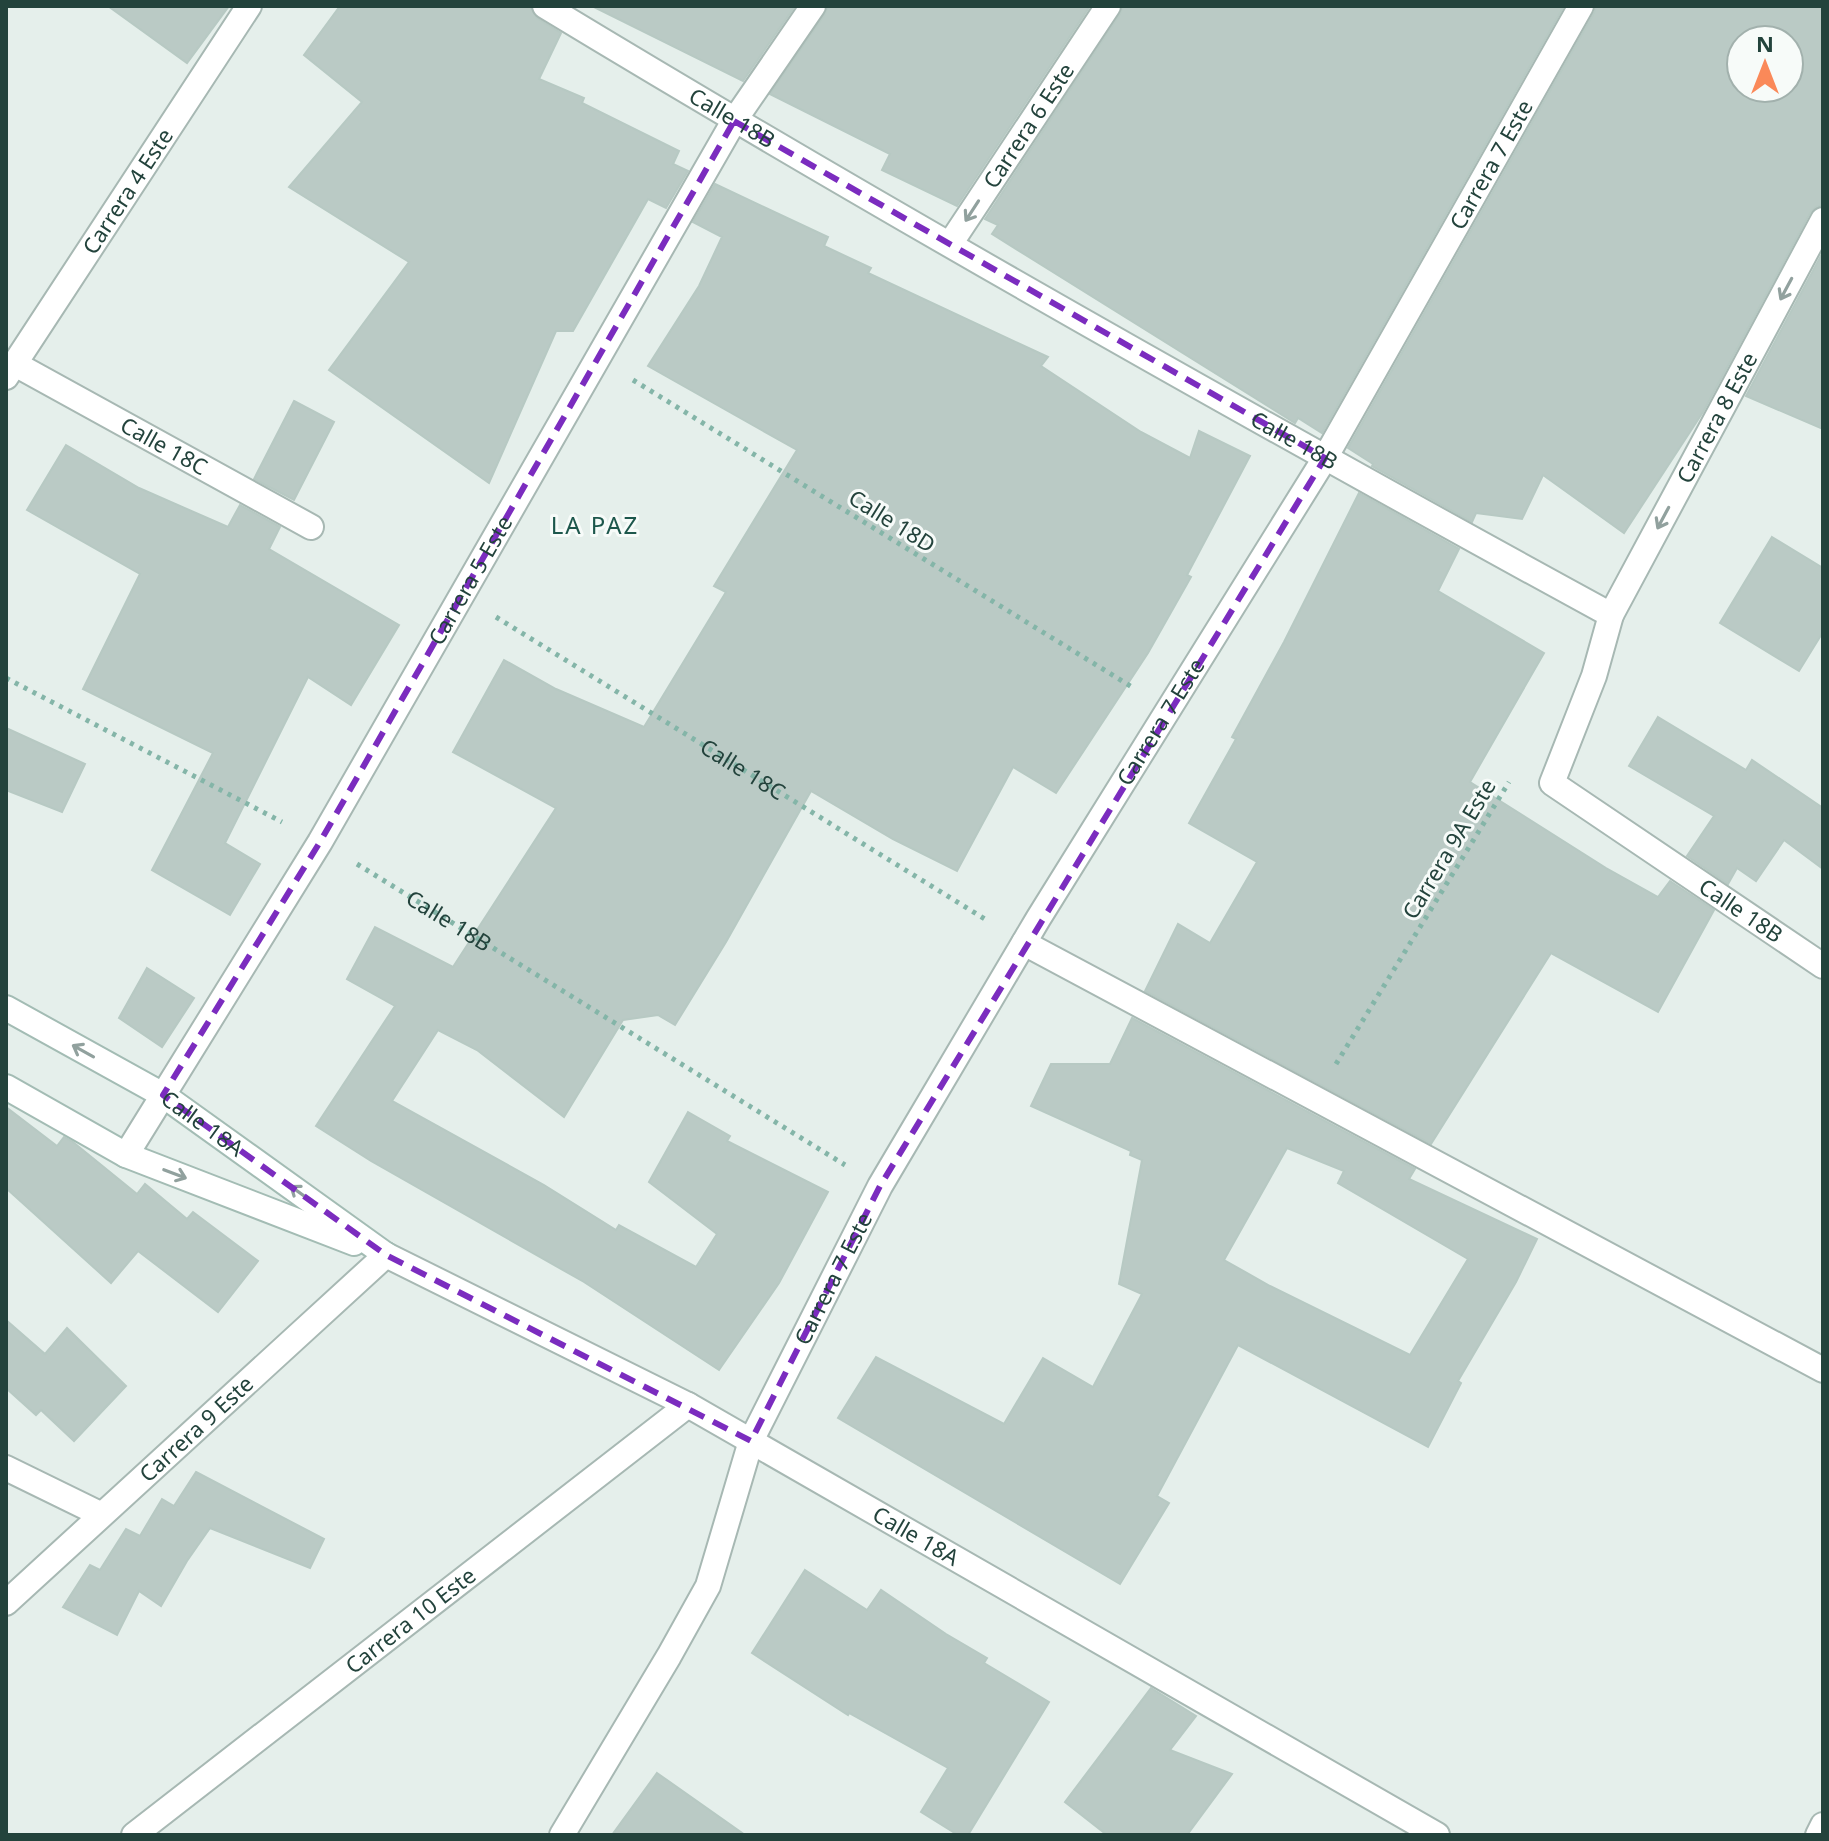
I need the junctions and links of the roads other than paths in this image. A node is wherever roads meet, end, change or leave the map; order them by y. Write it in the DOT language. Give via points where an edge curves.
graph roads {
  1 [pos="249,6"];
  2 [pos="545,6"];
  3 [pos="813,6"];
  4 [pos="1108,6"];
  5 [pos="1581,6"];
  6 [pos="734,121"];
  7 [pos="1823,220"];
  8 [pos="950,244"];
  9 [pos="11,371"];
  10 [pos="1325,458"];
  11 [pos="311,527"];
  12 [pos="1611,615"];
  13 [pos="1024,943"];
  14 [pos="1823,966"];
  15 [pos="6,1008"];
  16 [pos="6,1087"];
  17 [pos="163,1095"];
  18 [pos="126,1155"];
  19 [pos="386,1255"];
  20 [pos="1823,1370"];
  21 [pos="688,1405"];
  22 [pos="751,1441"];
  23 [pos="6,1468"];
  24 [pos="100,1514"];
  25 [pos="6,1603"];
  26 [pos="1823,1825"];
  27 [pos="134,1835"];
  28 [pos="562,1835"];
  29 [pos="1437,1835"];
  30 [pos="1818,1835"];
  1 -- 9 [label="street, Carrera 4 Este"];
  2 -- 6 [label="street, Calle 18B"];
  3 -- 6 [label="street, Carrera 5 Este"];
  4 -- 8 [label="street, Carrera 6 Este, one-way"];
  5 -- 10 [label="street, Carrera 7 Este"];
  6 -- 8 [label="street, Calle 18B"];
  6 -- 17 [label="street, Carrera 5 Este" via="320,842"];
  7 -- 12 [label="street, Carrera 8 Este, one-way"];
  8 -- 10 [label="street, Calle 18B"];
  9 -- 11 [label="street, Calle 18C"];
  10 -- 12 [label="street, Calle 18B"];
  10 -- 13 [label="street, Carrera 7 Este"];
  12 -- 14 [label="street, Calle 18B" via="1594,676 1552,783"];
  13 -- 20 [label="street"];
  13 -- 22 [label="street, Carrera 7 Este" via="880,1186"];
  17 -- 15 [label="street, Calle 18A, one-way"];
  16 -- 18 [label="street, Calle 18A"];
  17 -- 18 [label="street, Carrera 5 Este"];
  19 -- 17 [label="street, Calle 18A, one-way"];
  18 -- 19 [label="street, Calle 18A, one-way"];
  19 -- 21 [label="street, Calle 18A"];
  19 -- 24 [label="street, Carrera 9 Este"];
  21 -- 22 [label="street, Calle 18A"];
  21 -- 27 [label="street, Carrera 10 Este"];
  22 -- 28 [label="street" via="708,1586"];
  22 -- 29 [label="street, Calle 18A"];
  23 -- 24 [label="street"];
  24 -- 25 [label="street, Carrera 9 Este"];
  26 -- 30 [label="street"];
}
